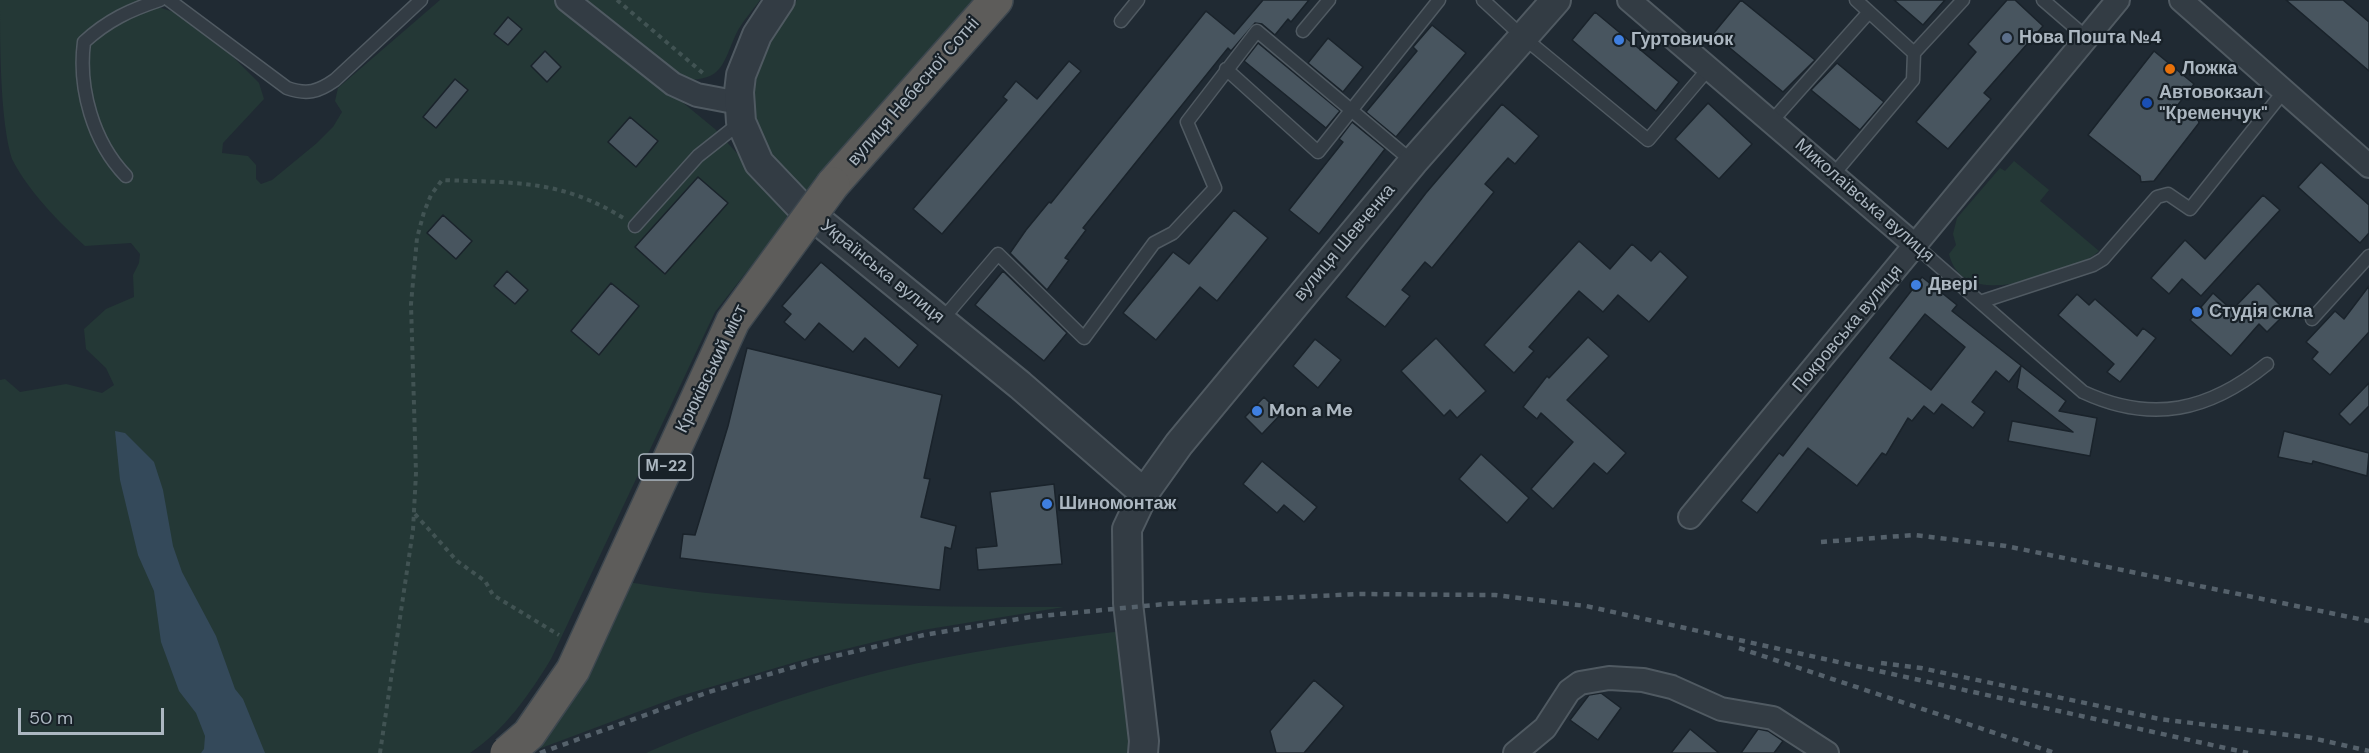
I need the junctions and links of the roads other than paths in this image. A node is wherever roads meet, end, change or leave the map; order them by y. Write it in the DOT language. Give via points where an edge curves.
graph roads {
  1 [pos="160,0"];
  2 [pos="421,0"];
  3 [pos="567,0"];
  4 [pos="780,0"];
  5 [pos="996,0"];
  6 [pos="1138,0"];
  7 [pos="1329,0"];
  8 [pos="1439,0"];
  9 [pos="1483,0"];
  10 [pos="1556,0"];
  11 [pos="1629,0"];
  12 [pos="1856,0"];
  13 [pos="1963,0"];
  14 [pos="2043,0"];
  15 [pos="2118,0"];
  16 [pos="2181,0"];
  17 [pos="177,2"];
  18 [pos="1869,12"];
  19 [pos="1120,21"];
  20 [pos="1303,31"];
  21 [pos="1523,37"];
  22 [pos="2087,38"];
  23 [pos="1914,53"];
  24 [pos="1709,68"];
  25 [pos="1226,69"];
  26 [pos="2284,91"];
  27 [pos="1351,110"];
  28 [pos="740,112"];
  29 [pos="1771,122"];
  30 [pos="1413,162"];
  31 [pos="2369,166"];
  32 [pos="1833,175"];
  33 [pos="126,176"];
  34 [pos="833,184"];
  35 [pos="635,226"];
  36 [pos="1916,246"];
  37 [pos="2369,256"];
  38 [pos="1980,302"];
  39 [pos="2312,319"];
  40 [pos="941,321"];
  41 [pos="2267,364"];
  42 [pos="1144,493"];
  43 [pos="1690,517"];
  44 [pos="1148,749"];
  45 [pos="507,753"];
  46 [pos="1515,753"];
  47 [pos="1827,753"];
  1 -- 33 [label="lane" via="122,13 84,42 81,64 88,104 114,164"];
  2 -- 17 [label="lane" via="335,80 319,91 302,93 287,88"];
  3 -- 28 [label="street" via="673,84"];
  4 -- 28 [label="street, Українська вулиця" via="746,55"];
  5 -- 34 [label="highway, вулиця Небесної Сотні / М-22"];
  6 -- 19 [label="lane"];
  7 -- 20 [label="lane"];
  8 -- 27 [label="lane"];
  9 -- 21 [label="lane"];
  10 -- 21 [label="street, вулиця Шевченка"];
  11 -- 24 [label="street, Миколаївська вулиця"];
  12 -- 18 [label="lane"];
  13 -- 23 [label="lane"];
  14 -- 22 [label="lane"];
  15 -- 22 [label="street, Покровська вулиця"];
  16 -- 26 [label="street"];
  18 -- 23 [label="lane"];
  18 -- 29 [label="lane"];
  21 -- 24 [label="lane" via="1648,140"];
  21 -- 30 [label="street, вулиця Шевченка"];
  22 -- 36 [label="street, Покровська вулиця"];
  23 -- 32 [label="lane" via="1913,80"];
  24 -- 29 [label="street, Миколаївська вулиця"];
  25 -- 27 [label="lane" via="1257,31"];
  25 -- 27 [label="lane" via="1318,152"];
  25 -- 40 [label="lane" via="1186,122 1215,188 1173,233 1154,243 1084,338 998,254"];
  26 -- 31 [label="street"];
  26 -- 38 [label="lane" via="2190,209 2168,194 2157,197 2103,259 2093,265"];
  27 -- 30 [label="lane"];
  28 -- 35 [label="lane"];
  28 -- 40 [label="street, Українська вулиця" via="748,144 771,178"];
  29 -- 32 [label="street, Миколаївська вулиця"];
  30 -- 42 [label="street, вулиця Шевченка" via="1179,444"];
  32 -- 36 [label="street, Миколаївська вулиця"];
  34 -- 45 [label="highway, Крюківський міст / М-22, bridge" via="733,321 573,670 529,734"];
  36 -- 38 [label="lane, Миколаївська вулиця"];
  36 -- 43 [label="street, Покровська вулиця"];
  37 -- 39 [label="lane"];
  38 -- 41 [label="lane, Миколаївська вулиця" via="2083,392 2118,406 2158,411 2199,404 2228,391"];
  40 -- 42 [label="street, Українська вулиця"];
  42 -- 44 [label="street, вулиця Шевченка" via="1127,529 1128,603"];
  46 -- 47 [label="street" via="1545,728 1569,691 1581,683 1609,678 1672,687 1733,713 1773,718"];
}
